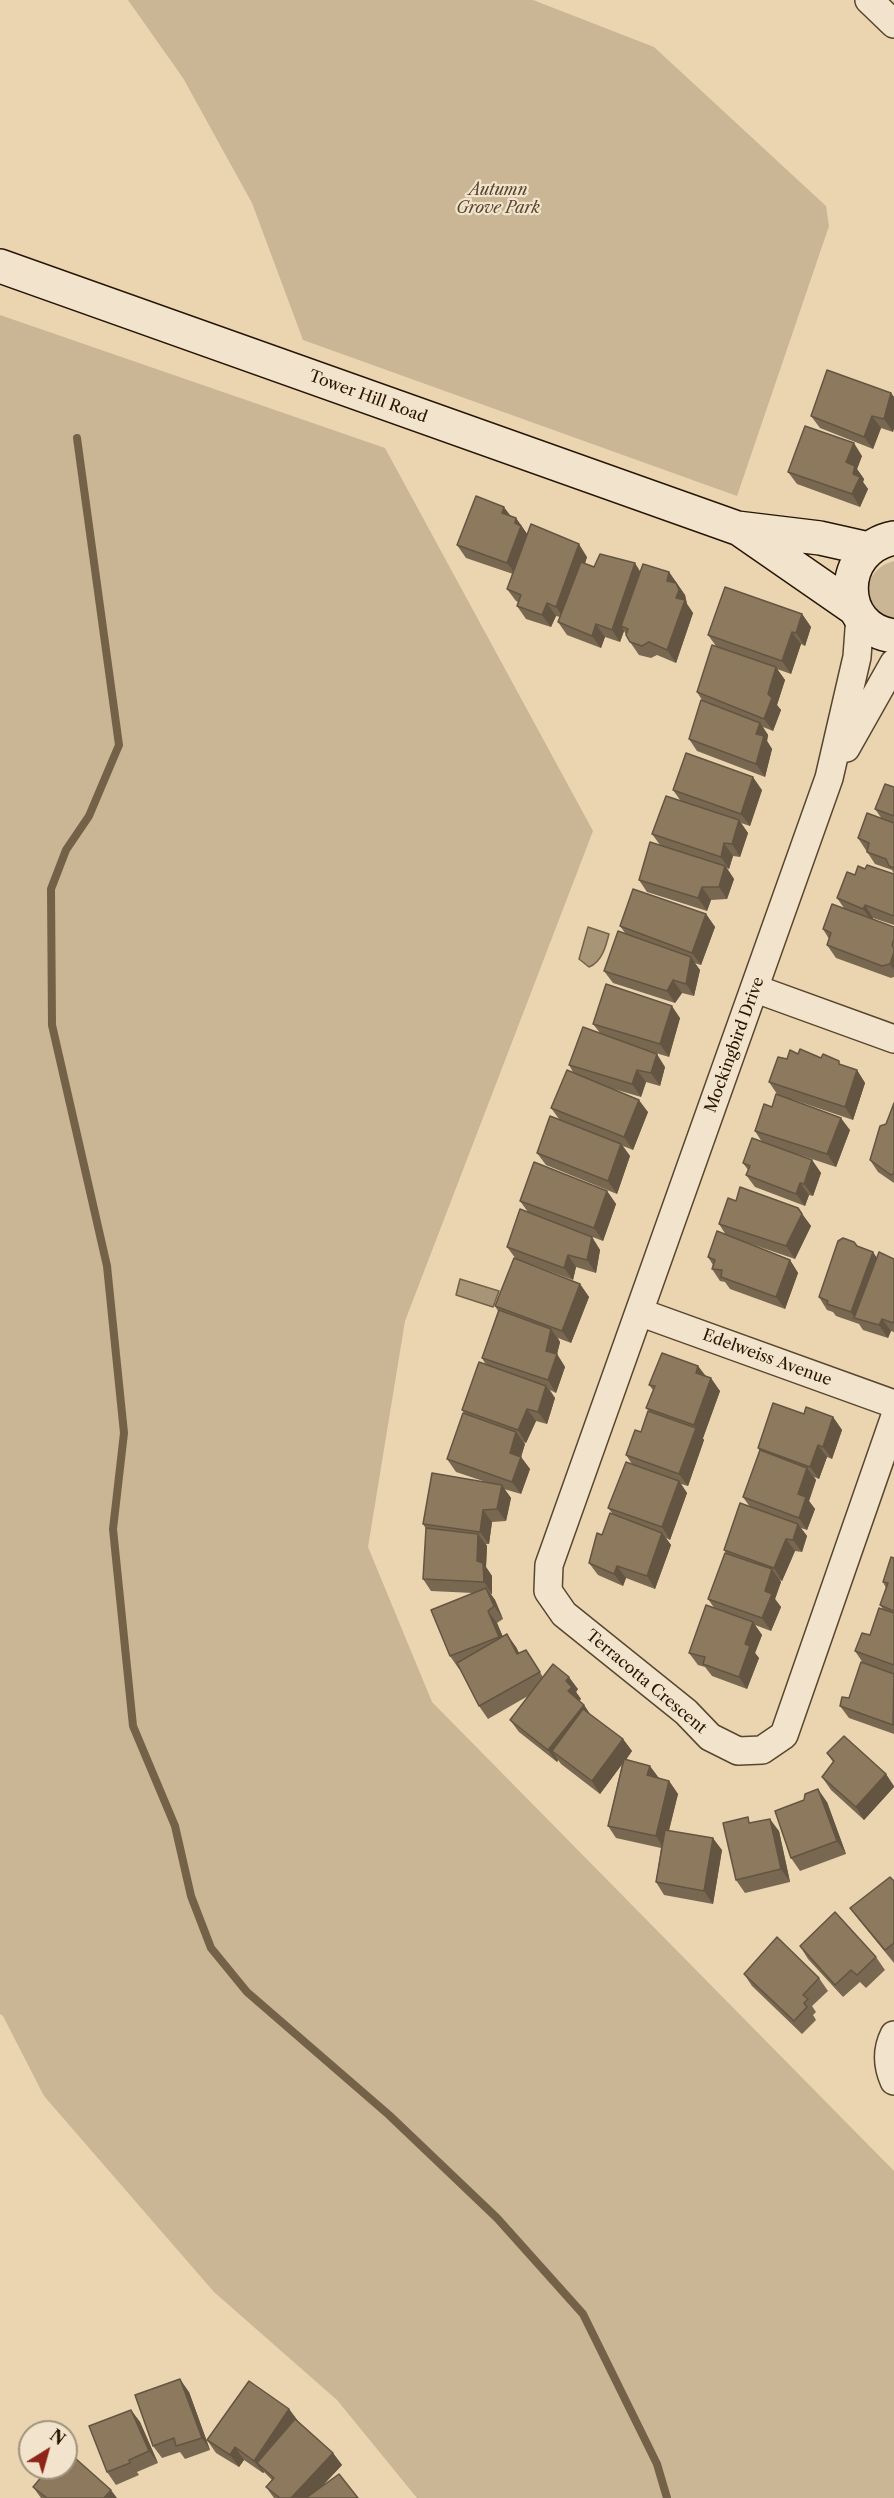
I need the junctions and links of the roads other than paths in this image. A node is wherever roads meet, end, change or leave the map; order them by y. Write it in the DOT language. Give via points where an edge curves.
graph roads {
  1 [pos="869,0"];
  2 [pos="894,24"];
  3 [pos="0,266"];
  4 [pos="737,528"];
  5 [pos="881,544"];
  6 [pos="857,612"];
  7 [pos="894,636"];
  8 [pos="894,663"];
  9 [pos="829,778"];
  10 [pos="756,989"];
  11 [pos="894,1039"];
  12 [pos="639,1312"];
  13 [pos="894,1404"];
  14 [pos="894,1419"];
  15 [pos="894,2035"];
  16 [pos="894,2080"];
  1 -- 2 [label="street"];
  3 -- 4 [label="street, Tower Hill Road"];
  4 -- 5 [label="street, Tower Hill Road"];
  4 -- 6 [label="street, Tower Hill Road"];
  5 -- 6 [label="street" via="858,561 852,576 851,593"];
  6 -- 7 [label="street, Tower Hill Road" via="872,628"];
  6 -- 9 [label="street, Mockingbird Drive" via="857,657"];
  8 -- 9 [label="street, Mockingbird Drive"];
  9 -- 10 [label="street, Mockingbird Drive"];
  10 -- 11 [label="street"];
  10 -- 12 [label="street, Mockingbird Drive"];
  12 -- 13 [label="street, Edelweiss Avenue"];
  12 -- 14 [label="street, Terracotta Crescent" via="549,1565 548,1591 564,1614 686,1712 710,1737 738,1751 762,1750 784,1735"];
  15 -- 16 [label="street" via="888,2067"];
}
